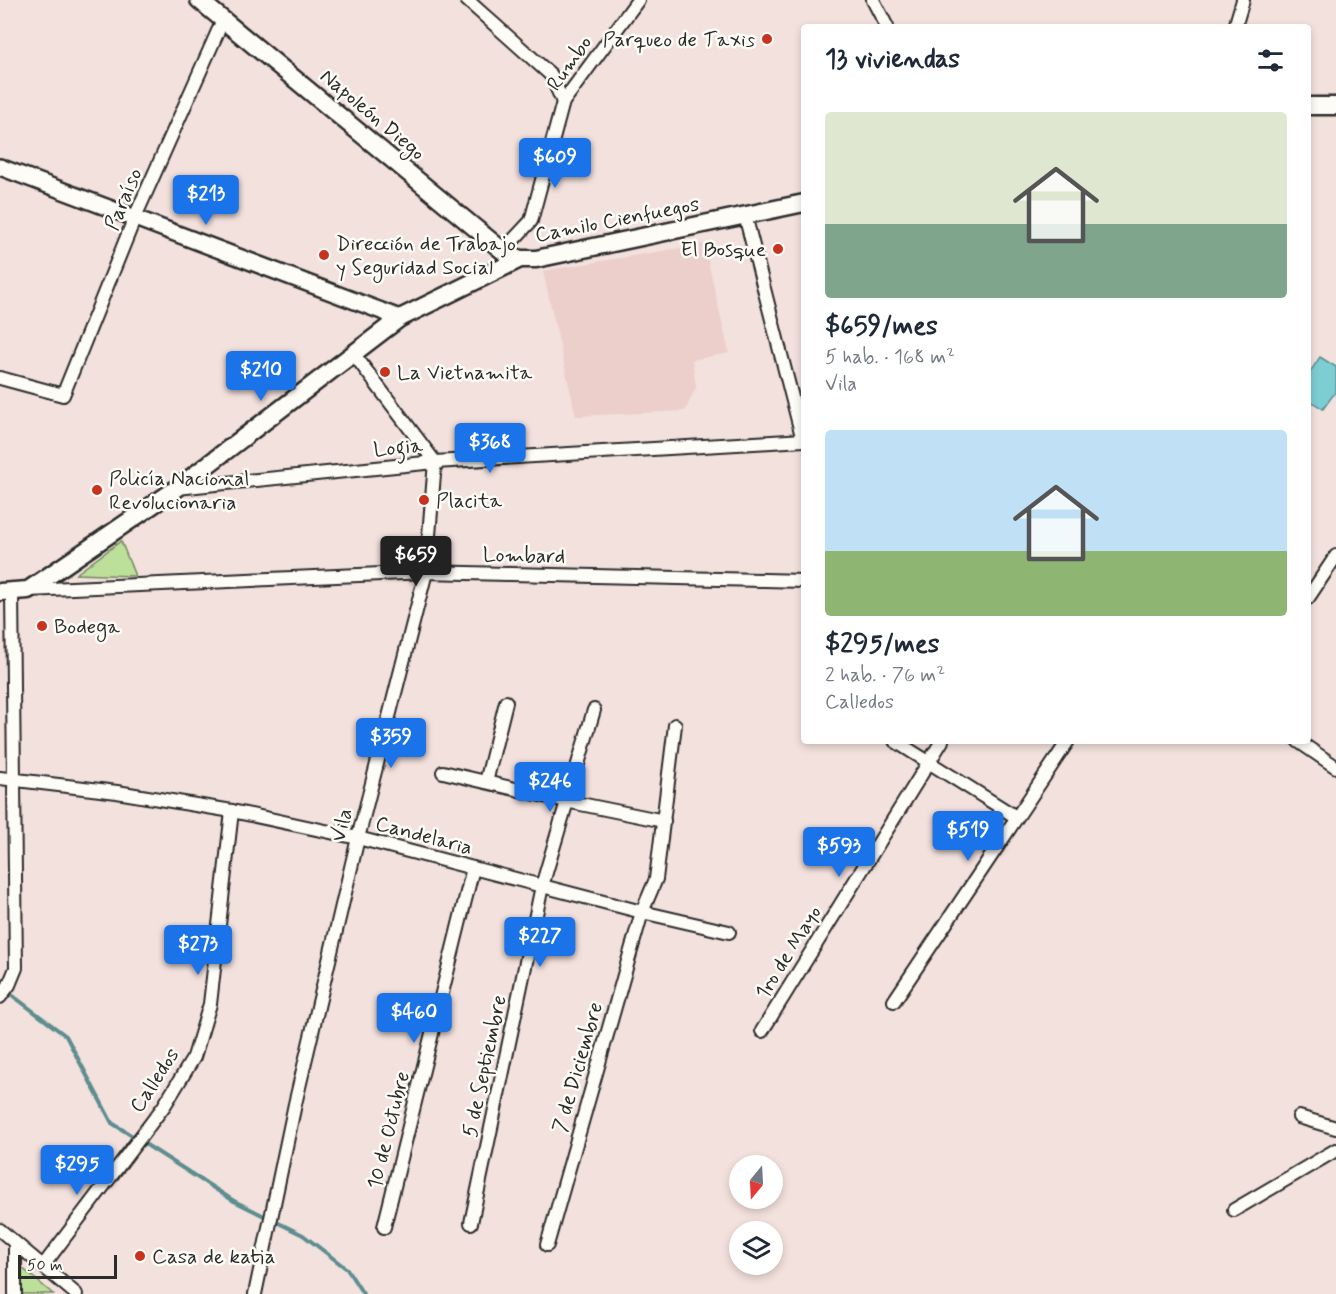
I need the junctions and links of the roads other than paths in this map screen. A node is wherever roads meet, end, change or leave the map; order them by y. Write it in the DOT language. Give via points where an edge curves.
graph roads {
  1 [pos="199,0"];
  2 [pos="467,0"];
  3 [pos="638,0"];
  4 [pos="873,0"];
  5 [pos="1243,0"];
  6 [pos="223,20"];
  7 [pos="885,24"];
  8 [pos="1236,24"];
  9 [pos="563,102"];
  10 [pos="1311,106"];
  11 [pos="1336,106"];
  12 [pos="0,167"];
  13 [pos="801,204"];
  14 [pos="745,216"];
  15 [pos="135,217"];
  16 [pos="503,251"];
  17 [pos="520,259"];
  18 [pos="400,318"];
  19 [pos="353,353"];
  20 [pos="0,378"];
  21 [pos="801,432"];
  22 [pos="801,440"];
  23 [pos="435,462"];
  24 [pos="176,489"];
  25 [pos="1336,556"];
  26 [pos="426,572"];
  27 [pos="801,581"];
  28 [pos="14,591"];
  29 [pos="1311,591"];
  30 [pos="506,702"];
  31 [pos="594,710"];
  32 [pos="675,725"];
  33 [pos="900,744"];
  34 [pos="940,744"];
  35 [pos="1066,744"];
  36 [pos="1302,744"];
  37 [pos="929,763"];
  38 [pos="1336,767"];
  39 [pos="443,772"];
  40 [pos="6,778"];
  41 [pos="486,782"];
  42 [pos="567,801"];
  43 [pos="232,811"];
  44 [pos="1016,818"];
  45 [pos="664,821"];
  46 [pos="358,838"];
  47 [pos="473,868"];
  48 [pos="542,886"];
  49 [pos="642,912"];
  50 [pos="729,932"];
  51 [pos="4,992"];
  52 [pos="894,1000"];
  53 [pos="762,1031"];
  54 [pos="1299,1118"];
  55 [pos="1336,1128"];
  56 [pos="1336,1150"];
  57 [pos="1234,1210"];
  58 [pos="471,1223"];
  59 [pos="384,1227"];
  60 [pos="0,1230"];
  61 [pos="15,1243"];
  62 [pos="547,1245"];
  63 [pos="43,1266"];
  64 [pos="15,1294"];
  65 [pos="76,1294"];
  66 [pos="255,1294"];
  1 -- 6 [label="main road, Napoleón Diego"];
  2 -- 9 [label="street" via="551,75"];
  3 -- 9 [label="street, Rumbo"];
  4 -- 7 [label="street"];
  5 -- 8 [label="street"];
  6 -- 15 [label="street, Paraíso"];
  6 -- 16 [label="main road, Napoleón Diego"];
  9 -- 16 [label="street, Rumbo" via="531,221"];
  10 -- 11 [label="main road"];
  12 -- 15 [label="street"];
  13 -- 14 [label="main road, Camilo Cienfuegos"];
  14 -- 17 [label="main road, Camilo Cienfuegos" via="536,259"];
  14 -- 21 [label="street"];
  15 -- 18 [label="street"];
  15 -- 20 [label="street, Paraíso" via="63,395"];
  16 -- 17 [label="main road, Napoleón Diego"];
  17 -- 18 [label="main road, Camilo Cienfuegos"];
  18 -- 19 [label="main road, Camilo Cienfuegos"];
  19 -- 23 [label="street"];
  19 -- 24 [label="main road, Camilo Cienfuegos"];
  22 -- 23 [label="street, Logia"];
  23 -- 24 [label="street, Logia"];
  23 -- 26 [label="street, Vila"];
  24 -- 28 [label="main road, Camilo Cienfuegos"];
  25 -- 29 [label="street"];
  26 -- 27 [label="street, Lombard"];
  26 -- 28 [label="street, Lombard"];
  26 -- 46 [label="street, Vila"];
  28 -- 40 [label="street"];
  30 -- 41 [label="street"];
  31 -- 42 [label="street, 5 de Septiembre"];
  32 -- 45 [label="street, 7 de Diciembre"];
  33 -- 37 [label="street"];
  34 -- 37 [label="street, 1ro de Mayo"];
  35 -- 44 [label="street"];
  36 -- 38 [label="street"];
  37 -- 44 [label="street"];
  37 -- 53 [label="street, 1ro de Mayo"];
  39 -- 41 [label="street"];
  40 -- 43 [label="street, Candelaria"];
  40 -- 51 [label="street" via="16,968"];
  41 -- 42 [label="street"];
  42 -- 45 [label="street"];
  42 -- 48 [label="street, 5 de Septiembre"];
  43 -- 46 [label="street, Candelaria"];
  43 -- 63 [label="street, Calledos" via="210,1004 194,1057 164,1106"];
  44 -- 52 [label="street"];
  45 -- 49 [label="street, 7 de Diciembre" via="656,879"];
  46 -- 47 [label="street, Candelaria"];
  46 -- 66 [label="street, Vila"];
  47 -- 48 [label="street, Candelaria"];
  47 -- 59 [label="street, 10 de Octubre"];
  48 -- 49 [label="street, Candelaria"];
  48 -- 58 [label="street, 5 de Septiembre"];
  49 -- 50 [label="street, Candelaria"];
  49 -- 62 [label="street, 7 de Diciembre"];
  54 -- 55 [label="street"];
  56 -- 57 [label="street"];
  60 -- 61 [label="street"];
  61 -- 63 [label="street"];
  61 -- 64 [label="street"];
  63 -- 65 [label="street"];
}
